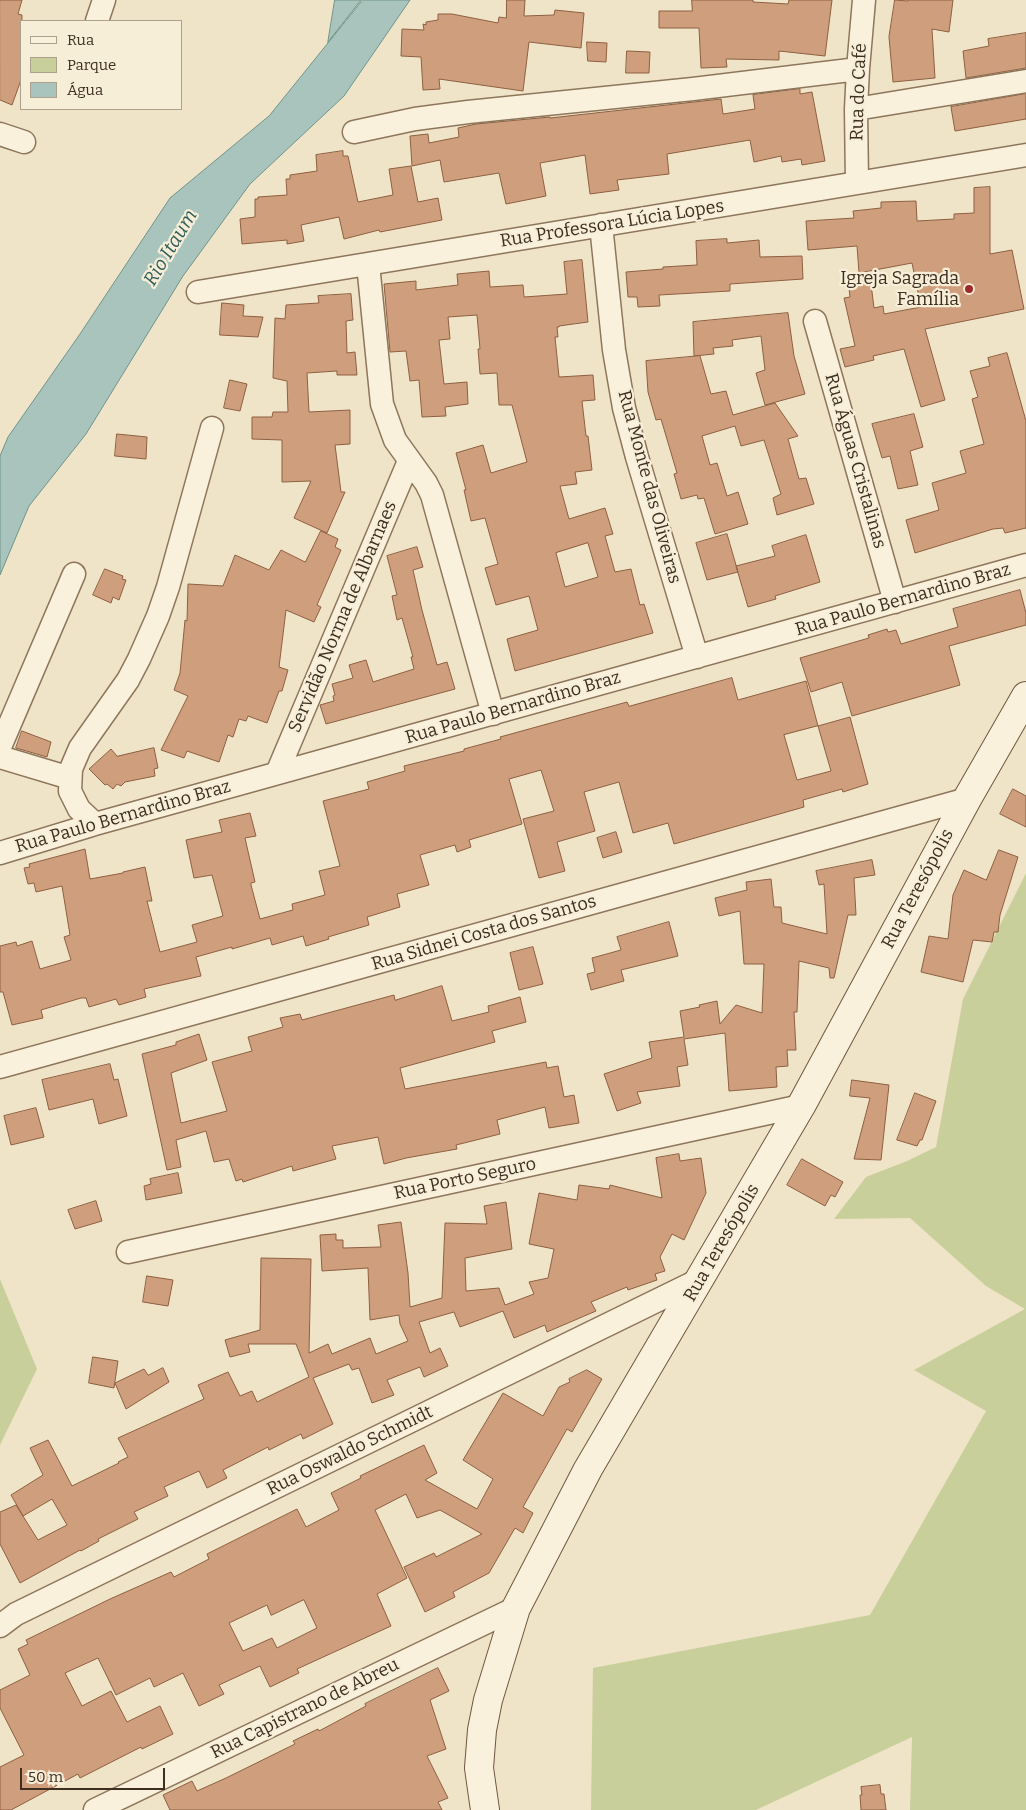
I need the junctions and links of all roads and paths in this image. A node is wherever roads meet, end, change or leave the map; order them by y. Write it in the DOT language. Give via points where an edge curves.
graph roads {
  1 [pos="104,0"];
  2 [pos="864,0"];
  3 [pos="97,20"];
  4 [pos="858,69"];
  5 [pos="1026,80"];
  6 [pos="856,110"];
  7 [pos="354,132"];
  8 [pos="0,134"];
  9 [pos="24,142"];
  10 [pos="1026,155"];
  11 [pos="857,183"];
  12 [pos="601,225"];
  13 [pos="368,264"];
  14 [pos="198,292"];
  15 [pos="815,321"];
  16 [pos="212,428"];
  17 [pos="409,461"];
  18 [pos="1026,565"];
  19 [pos="74,574"];
  20 [pos="895,602"];
  21 [pos="697,657"];
  22 [pos="1026,696"];
  23 [pos="493,714"];
  24 [pos="0,747"];
  25 [pos="0,757"];
  26 [pos="277,774"];
  27 [pos="70,778"];
  28 [pos="967,798"];
  29 [pos="95,824"];
  30 [pos="0,853"];
  31 [pos="0,1067"];
  32 [pos="801,1106"];
  33 [pos="128,1252"];
  34 [pos="701,1279"];
  35 [pos="516,1608"];
  36 [pos="0,1626"];
  37 [pos="95,1810"];
  38 [pos="486,1810"];
  1 -- 3 [label="street"];
  2 -- 4 [label="street, Rua do Café"];
  4 -- 6 [label="street, Rua do Café"];
  4 -- 7 [label="street" via="478,111 415,119"];
  5 -- 6 [label="street"];
  6 -- 11 [label="street, Rua do Café"];
  8 -- 9 [label="street"];
  10 -- 11 [label="street, Rua Professora Lúcia Lopes"];
  11 -- 12 [label="street, Rua Professora Lúcia Lopes"];
  12 -- 13 [label="street, Rua Professora Lúcia Lopes"];
  12 -- 21 [label="street, Rua Monte das Oliveiras" via="614,350 624,408"];
  13 -- 14 [label="street, Rua Professora Lúcia Lopes"];
  13 -- 17 [label="street" via="382,404 394,440"];
  15 -- 20 [label="street, Rua Águas Cristalinas"];
  16 -- 27 [label="street" via="158,616 128,680 80,748"];
  17 -- 23 [label="street" via="432,495"];
  17 -- 26 [label="street, Servidão Norma de Albarnaes"];
  18 -- 20 [label="street, Rua Paulo Bernardino Braz"];
  19 -- 24 [label="street"];
  20 -- 21 [label="street, Rua Paulo Bernardino Braz"];
  21 -- 23 [label="street, Rua Paulo Bernardino Braz"];
  22 -- 28 [label="street, Rua Teresópolis"];
  23 -- 26 [label="street, Rua Paulo Bernardino Braz"];
  25 -- 27 [label="street"];
  26 -- 29 [label="street, Rua Paulo Bernardino Braz"];
  27 -- 29 [label="street" via="70,791 78,809"];
  28 -- 31 [label="street, Rua Sidnei Costa dos Santos"];
  28 -- 32 [label="street, Rua Teresópolis"];
  29 -- 30 [label="street, Rua Paulo Bernardino Braz"];
  32 -- 33 [label="street, Rua Porto Seguro"];
  32 -- 34 [label="street, Rua Teresópolis"];
  34 -- 35 [label="street, Rua Teresópolis" via="588,1469"];
  34 -- 36 [label="street, Rua Oswaldo Schmidt" via="16,1614"];
  35 -- 37 [label="street, Rua Capistrano de Abreu"];
  35 -- 38 [label="street, Rua Teresópolis" via="488,1700 481,1738 479,1768"];
}
